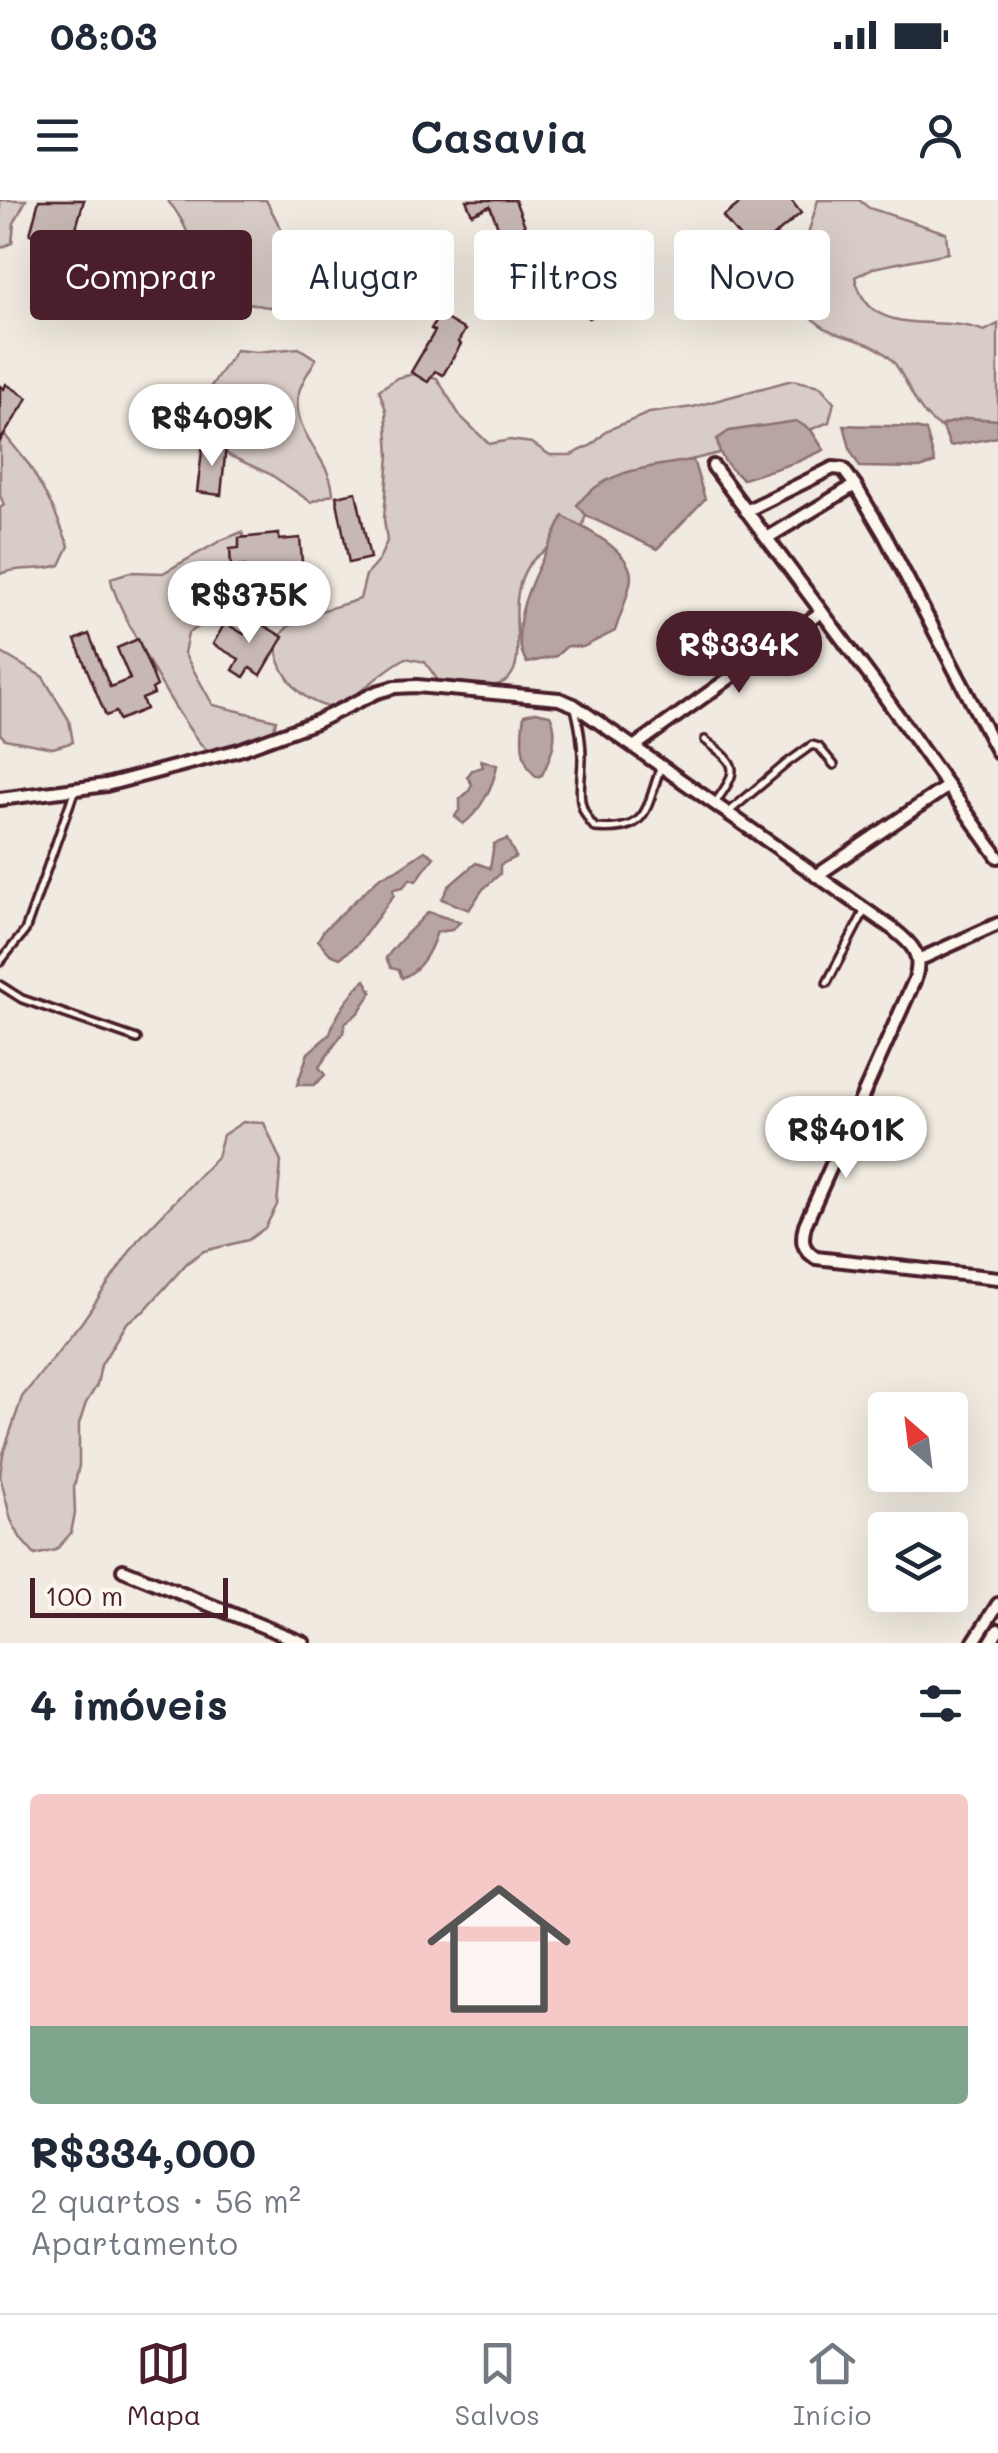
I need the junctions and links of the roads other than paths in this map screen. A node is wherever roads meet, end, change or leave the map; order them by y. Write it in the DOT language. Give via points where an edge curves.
graph roads {
  1 [pos="712,466"];
  2 [pos="854,485"];
  3 [pos="746,511"];
  4 [pos="767,538"];
  5 [pos="820,613"];
  6 [pos="574,705"];
  7 [pos="705,740"];
  8 [pos="635,746"];
  9 [pos="998,753"];
  10 [pos="661,765"];
  11 [pos="834,766"];
  12 [pos="948,786"];
  13 [pos="75,789"];
  14 [pos="0,799"];
  15 [pos="714,803"];
  16 [pos="728,813"];
  17 [pos="998,857"];
  18 [pos="816,876"];
  19 [pos="865,910"];
  20 [pos="998,924"];
  21 [pos="918,960"];
  22 [pos="0,962"];
  23 [pos="827,983"];
  24 [pos="0,985"];
  25 [pos="137,1039"];
  26 [pos="998,1278"];
  27 [pos="123,1570"];
  28 [pos="998,1604"];
  29 [pos="998,1630"];
  30 [pos="304,1643"];
  31 [pos="973,1643"];
  32 [pos="990,1643"];
  1 -- 3 [label="street"];
  2 -- 3 [label="street" via="844,470 833,468"];
  2 -- 4 [label="street"];
  2 -- 9 [label="street"];
  3 -- 4 [label="street"];
  4 -- 5 [label="street"];
  5 -- 8 [label="street"];
  5 -- 12 [label="street"];
  6 -- 8 [label="street"];
  6 -- 10 [label="lane" via="582,814 596,828 624,830 640,820"];
  6 -- 13 [label="street" via="395,687 238,750"];
  7 -- 15 [label="lane" via="732,760 734,770"];
  8 -- 10 [label="street"];
  10 -- 15 [label="street"];
  11 -- 16 [label="lane" via="812,746"];
  12 -- 17 [label="street"];
  12 -- 18 [label="street"];
  13 -- 14 [label="street"];
  13 -- 22 [label="lane" via="24,932"];
  15 -- 16 [label="street"];
  16 -- 18 [label="street"];
  18 -- 19 [label="street"];
  19 -- 21 [label="street" via="913,944"];
  19 -- 23 [label="lane"];
  20 -- 21 [label="street"];
  21 -- 26 [label="street" via="802,1242 816,1258"];
  24 -- 25 [label="lane"];
  27 -- 30 [label="street"];
  28 -- 31 [label="street"];
  29 -- 32 [label="street"];
}
